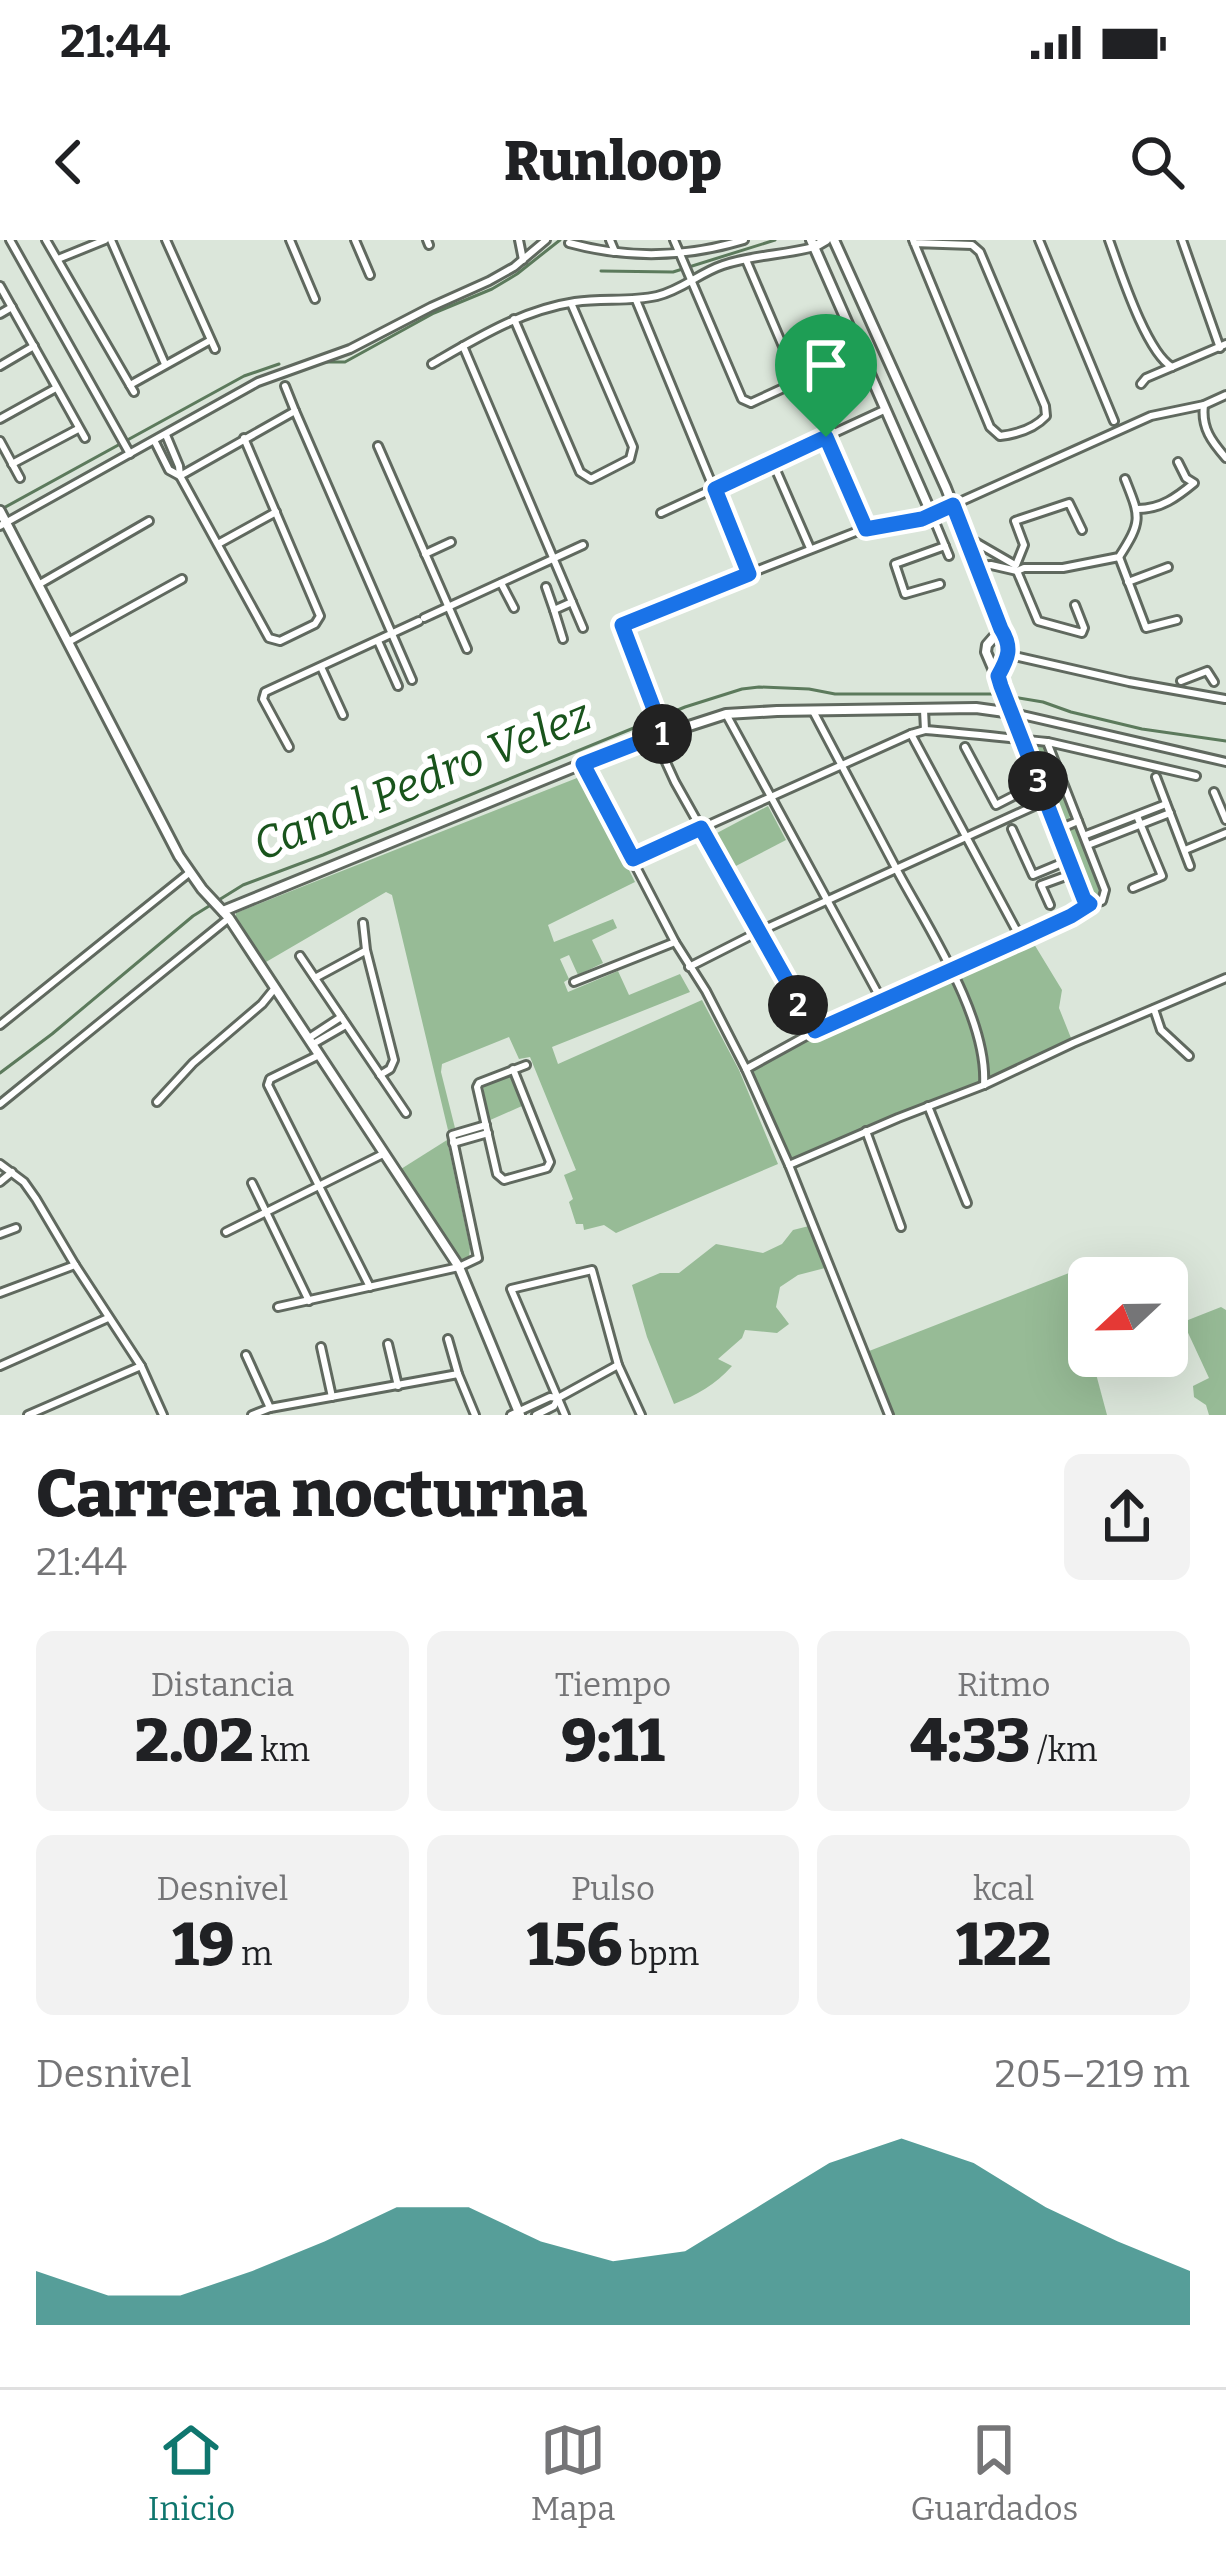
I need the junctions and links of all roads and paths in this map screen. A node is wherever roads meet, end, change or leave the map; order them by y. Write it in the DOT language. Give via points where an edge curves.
graph roads {
  1 [pos="10,240"];
  2 [pos="46,240"];
  3 [pos="108,240"];
  4 [pos="166,240"];
  5 [pos="290,240"];
  6 [pos="355,240"];
  7 [pos="519,240"];
  8 [pos="544,240"];
  9 [pos="610,240"];
  10 [pos="674,240"];
  11 [pos="830,240"];
  12 [pos="1039,240"];
  13 [pos="1109,240"];
  14 [pos="1182,240"];
  15 [pos="740,241"];
  16 [pos="914,242"];
  17 [pos="569,243"];
  18 [pos="812,244"];
  19 [pos="615,252"];
  20 [pos="681,253"];
  21 [pos="57,259"];
  22 [pos="745,259"];
  23 [pos="523,260"];
  24 [pos="370,275"];
  25 [pos="690,275"];
  26 [pos="0,286"];
  27 [pos="315,299"];
  28 [pos="636,300"];
  29 [pos="571,302"];
  30 [pos="12,307"];
  31 [pos="0,314"];
  32 [pos="514,319"];
  33 [pos="209,341"];
  34 [pos="34,346"];
  35 [pos="463,346"];
  36 [pos="1223,346"];
  37 [pos="214,350"];
  38 [pos="165,364"];
  39 [pos="432,364"];
  40 [pos="0,366"];
  41 [pos="1172,367"];
  42 [pos="1141,384"];
  43 [pos="285,386"];
  44 [pos="56,388"];
  45 [pos="1226,394"];
  46 [pos="1204,405"];
  47 [pos="884,410"];
  48 [pos="296,411"];
  49 [pos="0,419"];
  50 [pos="1114,421"];
  51 [pos="78,429"];
  52 [pos="166,434"];
  53 [pos="826,437"];
  54 [pos="85,438"];
  55 [pos="244,438"];
  56 [pos="0,440"];
  57 [pos="154,441"];
  58 [pos="378,446"];
  59 [pos="126,447"];
  60 [pos="1226,458"];
  61 [pos="772,461"];
  62 [pos="1178,462"];
  63 [pos="12,464"];
  64 [pos="181,476"];
  65 [pos="20,478"];
  66 [pos="1125,479"];
  67 [pos="715,489"];
  68 [pos="953,505"];
  69 [pos="1138,508"];
  70 [pos="276,512"];
  71 [pos="661,513"];
  72 [pos="932,515"];
  73 [pos="2,519"];
  74 [pos="149,521"];
  75 [pos="866,529"];
  76 [pos="1082,530"];
  77 [pos="965,536"];
  78 [pos="451,542"];
  79 [pos="218,544"];
  80 [pos="583,545"];
  81 [pos="945,546"];
  82 [pos="810,548"];
  83 [pos="425,554"];
  84 [pos="950,556"];
  85 [pos="1119,556"];
  86 [pos="554,558"];
  87 [pos="976,566"];
  88 [pos="1168,567"];
  89 [pos="1019,568"];
  90 [pos="749,574"];
  91 [pos="182,579"];
  92 [pos="1128,582"];
  93 [pos="501,583"];
  94 [pos="940,584"];
  95 [pos="38,585"];
  96 [pos="546,586"];
  97 [pos="572,602"];
  98 [pos="1075,605"];
  99 [pos="449,608"];
  100 [pos="514,608"];
  101 [pos="554,610"];
  102 [pos="1177,620"];
  103 [pos="583,628"];
  104 [pos="1001,629"];
  105 [pos="392,634"];
  106 [pos="563,639"];
  107 [pos="377,641"];
  108 [pos="68,642"];
  109 [pos="467,649"];
  110 [pos="1010,655"];
  111 [pos="321,668"];
  112 [pos="412,680"];
  113 [pos="999,681"];
  114 [pos="1180,681"];
  115 [pos="398,686"];
  116 [pos="1212,696"];
  117 [pos="1225,699"];
  118 [pos="1009,708"];
  119 [pos="925,710"];
  120 [pos="813,711"];
  121 [pos="726,714"];
  122 [pos="343,715"];
  123 [pos="925,730"];
  124 [pos="659,732"];
  125 [pos="911,734"];
  126 [pos="1023,739"];
  127 [pos="1047,742"];
  128 [pos="289,747"];
  129 [pos="965,747"];
  130 [pos="1226,762"];
  131 [pos="583,764"];
  132 [pos="842,766"];
  133 [pos="1196,776"];
  134 [pos="1156,777"];
  135 [pos="1039,784"];
  136 [pos="1214,792"];
  137 [pos="773,798"];
  138 [pos="1045,801"];
  139 [pos="1166,804"];
  140 [pos="1170,813"];
  141 [pos="1139,820"];
  142 [pos="1226,820"];
  143 [pos="1078,821"];
  144 [pos="701,828"];
  145 [pos="1012,829"];
  146 [pos="1057,830"];
  147 [pos="1226,833"];
  148 [pos="967,835"];
  149 [pos="1084,836"];
  150 [pos="1088,845"];
  151 [pos="1185,850"];
  152 [pos="633,859"];
  153 [pos="1069,860"];
  154 [pos="1190,866"];
  155 [pos="897,869"];
  156 [pos="189,873"];
  157 [pos="1074,873"];
  158 [pos="1133,888"];
  159 [pos="827,900"];
  160 [pos="1090,904"];
  161 [pos="1050,905"];
  162 [pos="222,912"];
  163 [pos="363,923"];
  164 [pos="758,932"];
  165 [pos="1021,939"];
  166 [pos="675,942"];
  167 [pos="366,950"];
  168 [pos="300,956"];
  169 [pos="689,967"];
  170 [pos="951,970"];
  171 [pos="315,978"];
  172 [pos="1226,979"];
  173 [pos="574,982"];
  174 [pos="275,988"];
  175 [pos="882,1001"];
  176 [pos="1154,1009"];
  177 [pos="344,1021"];
  178 [pos="0,1025"];
  179 [pos="815,1031"];
  180 [pos="310,1041"];
  181 [pos="319,1055"];
  182 [pos="1189,1056"];
  183 [pos="526,1065"];
  184 [pos="746,1069"];
  185 [pos="513,1070"];
  186 [pos="380,1075"];
  187 [pos="984,1085"];
  188 [pos="157,1102"];
  189 [pos="0,1105"];
  190 [pos="928,1106"];
  191 [pos="406,1113"];
  192 [pos="487,1129"];
  193 [pos="866,1131"];
  194 [pos="383,1154"];
  195 [pos="0,1164"];
  196 [pos="788,1165"];
  197 [pos="12,1172"];
  198 [pos="0,1183"];
  199 [pos="252,1183"];
  200 [pos="320,1186"];
  201 [pos="967,1202"];
  202 [pos="266,1213"];
  203 [pos="901,1227"];
  204 [pos="16,1228"];
  205 [pos="226,1232"];
  206 [pos="0,1234"];
  207 [pos="75,1265"];
  208 [pos="459,1267"];
  209 [pos="370,1287"];
  210 [pos="0,1293"];
  211 [pos="309,1301"];
  212 [pos="278,1307"];
  213 [pos="109,1318"];
  214 [pos="448,1339"];
  215 [pos="388,1344"];
  216 [pos="322,1347"];
  217 [pos="246,1355"];
  218 [pos="618,1365"];
  219 [pos="0,1366"];
  220 [pos="141,1366"];
  221 [pos="458,1374"];
  222 [pos="398,1386"];
  223 [pos="332,1397"];
  224 [pos="558,1398"];
  225 [pos="270,1408"];
  226 [pos="516,1414"];
  227 [pos="28,1415"];
  228 [pos="163,1415"];
  229 [pos="251,1415"];
  230 [pos="475,1415"];
  231 [pos="536,1415"];
  232 [pos="565,1415"];
  233 [pos="641,1415"];
  234 [pos="889,1415"];
  1 -- 59 [label="street"];
  2 -- 21 [label="street"];
  3 -- 21 [label="street"];
  3 -- 38 [label="street"];
  4 -- 33 [label="street"];
  5 -- 27 [label="street"];
  6 -- 24 [label="street"];
  7 -- 23 [label="street"];
  8 -- 23 [label="street"];
  9 -- 19 [label="street"];
  10 -- 20 [label="street"];
  11 -- 18 [label="street"];
  11 -- 68 [label="street"];
  12 -- 50 [label="street"];
  13 -- 41 [label="street" via="1139,318"];
  14 -- 36 [label="street"];
  15 -- 20 [label="street"];
  16 -- 16 [label="street" via="990,427 1000,436 1042,421 1045,406 980,252"];
  17 -- 19 [label="street"];
  18 -- 22 [label="street"];
  18 -- 47 [label="street"];
  19 -- 20 [label="street"];
  20 -- 25 [label="street"];
  21 -- 38 [label="street" via="132,388"];
  22 -- 25 [label="street"];
  22 -- 25 [label="street" via="794,372 790,385 751,403 742,399"];
  23 -- 52 [label="street" via="350,349 258,382"];
  25 -- 28 [label="street" via="678,290"];
  26 -- 30 [label="street"];
  28 -- 29 [label="street"];
  28 -- 67 [label="street"];
  29 -- 32 [label="street"];
  29 -- 32 [label="street" via="633,447 630,459 591,478 580,472"];
  30 -- 31 [label="street"];
  30 -- 34 [label="street"];
  32 -- 35 [label="street"];
  33 -- 37 [label="street"];
  33 -- 38 [label="street"];
  34 -- 40 [label="street"];
  34 -- 44 [label="street"];
  35 -- 39 [label="street"];
  35 -- 86 [label="street"];
  36 -- 41 [label="street"];
  41 -- 42 [label="street"];
  43 -- 48 [label="street"];
  44 -- 49 [label="street"];
  44 -- 51 [label="street"];
  45 -- 46 [label="street"];
  46 -- 60 [label="street" via="1208,436"];
  46 -- 68 [label="street" via="1151,416"];
  47 -- 53 [label="street"];
  47 -- 72 [label="street"];
  48 -- 55 [label="street"];
  48 -- 105 [label="street"];
  51 -- 54 [label="street"];
  51 -- 63 [label="street"];
  52 -- 57 [label="street"];
  52 -- 64 [label="street"];
  53 -- 61 [label="street"];
  53 -- 75 [label="street"];
  55 -- 64 [label="street"];
  55 -- 70 [label="street"];
  56 -- 63 [label="street"];
  57 -- 59 [label="street"];
  57 -- 64 [label="street"];
  58 -- 83 [label="street"];
  59 -- 73 [label="street"];
  61 -- 67 [label="street"];
  61 -- 82 [label="street"];
  62 -- 69 [label="street" via="1194,483 1167,502"];
  63 -- 65 [label="street"];
  64 -- 79 [label="street"];
  66 -- 69 [label="street"];
  67 -- 71 [label="street"];
  67 -- 90 [label="street"];
  68 -- 72 [label="street"];
  68 -- 77 [label="street"];
  69 -- 85 [label="street"];
  70 -- 79 [label="street"];
  70 -- 79 [label="street" via="320,616 315,624 270,642"];
  72 -- 75 [label="street"];
  72 -- 81 [label="street"];
  73 -- 95 [label="street"];
  74 -- 95 [label="street"];
  75 -- 82 [label="street"];
  76 -- 89 [label="street" via="1069,503 1015,521 1024,545"];
  77 -- 87 [label="street"];
  77 -- 89 [label="street"];
  78 -- 83 [label="street"];
  80 -- 86 [label="street"];
  81 -- 84 [label="street"];
  81 -- 94 [label="street" via="895,564 905,594"];
  82 -- 90 [label="street"];
  83 -- 99 [label="street"];
  85 -- 89 [label="street"];
  85 -- 92 [label="street"];
  86 -- 93 [label="street"];
  86 -- 97 [label="street"];
  87 -- 89 [label="street"];
  87 -- 104 [label="street"];
  88 -- 92 [label="street"];
  89 -- 98 [label="street" via="1038,621 1082,633"];
  90 -- 124 [label="street" via="622,625"];
  91 -- 108 [label="street"];
  92 -- 102 [label="street" via="1146,628"];
  93 -- 99 [label="street"];
  93 -- 100 [label="street"];
  95 -- 108 [label="street"];
  96 -- 101 [label="street"];
  97 -- 101 [label="street"];
  97 -- 103 [label="street"];
  99 -- 105 [label="street"];
  99 -- 109 [label="street"];
  101 -- 106 [label="street"];
  104 -- 110 [label="street"];
  104 -- 113 [label="street" via="986,649"];
  105 -- 107 [label="street"];
  105 -- 112 [label="street"];
  107 -- 111 [label="street"];
  107 -- 115 [label="street"];
  108 -- 156 [label="street"];
  110 -- 113 [label="street"];
  110 -- 116 [label="street"];
  111 -- 122 [label="street"];
  111 -- 128 [label="street" via="263,695"];
  113 -- 118 [label="street"];
  114 -- 116 [label="street" via="1207,671"];
  116 -- 117 [label="street"];
  118 -- 119 [label="street"];
  118 -- 126 [label="street"];
  118 -- 130 [label="street"];
  119 -- 120 [label="street"];
  119 -- 123 [label="street"];
  120 -- 121 [label="street"];
  120 -- 132 [label="street"];
  121 -- 124 [label="street"];
  121 -- 137 [label="street"];
  123 -- 125 [label="street"];
  123 -- 126 [label="street"];
  124 -- 131 [label="street"];
  124 -- 144 [label="street"];
  125 -- 132 [label="street"];
  125 -- 148 [label="street"];
  126 -- 127 [label="street"];
  126 -- 135 [label="street"];
  127 -- 133 [label="street"];
  127 -- 143 [label="street"];
  129 -- 135 [label="street" via="996,805"];
  131 -- 152 [label="street"];
  131 -- 162 [label="street"];
  132 -- 137 [label="street"];
  132 -- 155 [label="street"];
  134 -- 139 [label="street"];
  135 -- 138 [label="street"];
  136 -- 142 [label="street"];
  137 -- 144 [label="street"];
  137 -- 159 [label="street"];
  138 -- 146 [label="street"];
  138 -- 148 [label="street"];
  139 -- 140 [label="street"];
  139 -- 141 [label="street"];
  140 -- 141 [label="street"];
  140 -- 151 [label="street"];
  141 -- 149 [label="street"];
  141 -- 150 [label="street"];
  141 -- 158 [label="street" via="1162,876"];
  143 -- 146 [label="street"];
  143 -- 149 [label="street"];
  144 -- 152 [label="street"];
  144 -- 164 [label="street"];
  145 -- 153 [label="street" via="1033,875"];
  146 -- 153 [label="street"];
  147 -- 151 [label="street"];
  148 -- 155 [label="street"];
  148 -- 165 [label="street"];
  149 -- 150 [label="street"];
  150 -- 160 [label="street" via="1106,894"];
  151 -- 154 [label="street"];
  152 -- 166 [label="street"];
  153 -- 157 [label="street"];
  155 -- 159 [label="street"];
  155 -- 170 [label="street"];
  156 -- 162 [label="street"];
  156 -- 178 [label="street"];
  157 -- 160 [label="street"];
  157 -- 161 [label="street" via="1041,885"];
  159 -- 164 [label="street"];
  159 -- 175 [label="street"];
  160 -- 165 [label="street"];
  162 -- 174 [label="street"];
  162 -- 189 [label="street"];
  163 -- 167 [label="street"];
  164 -- 169 [label="street"];
  164 -- 179 [label="street"];
  165 -- 170 [label="street"];
  166 -- 169 [label="street"];
  166 -- 173 [label="street"];
  167 -- 171 [label="street"];
  167 -- 186 [label="street" via="394,1060"];
  168 -- 171 [label="street"];
  169 -- 184 [label="street"];
  170 -- 175 [label="street"];
  170 -- 187 [label="street" via="981,1051"];
  171 -- 177 [label="street"];
  172 -- 176 [label="street"];
  174 -- 180 [label="street"];
  174 -- 188 [label="street"];
  175 -- 179 [label="street"];
  176 -- 182 [label="street" via="1161,1030"];
  176 -- 187 [label="street"];
  177 -- 180 [label="street"];
  177 -- 186 [label="street"];
  179 -- 184 [label="street"];
  180 -- 181 [label="street"];
  181 -- 194 [label="street"];
  181 -- 200 [label="street" via="268,1085"];
  183 -- 185 [label="street"];
  184 -- 196 [label="street"];
  185 -- 192 [label="street" via="477,1084"];
  185 -- 192 [label="street" via="550,1166 501,1178"];
  186 -- 191 [label="street"];
  187 -- 190 [label="street"];
  190 -- 193 [label="street"];
  190 -- 201 [label="street"];
  192 -- 208 [label="street" via="452,1138 478,1258"];
  193 -- 196 [label="street"];
  193 -- 203 [label="street"];
  194 -- 200 [label="street"];
  194 -- 208 [label="street"];
  195 -- 197 [label="street"];
  196 -- 234 [label="street"];
  197 -- 198 [label="street"];
  197 -- 207 [label="street"];
  199 -- 202 [label="street"];
  200 -- 202 [label="street"];
  200 -- 209 [label="street"];
  202 -- 205 [label="street"];
  202 -- 211 [label="street"];
  204 -- 206 [label="street"];
  207 -- 210 [label="street"];
  207 -- 213 [label="street"];
  208 -- 209 [label="street"];
  208 -- 226 [label="street"];
  209 -- 211 [label="street"];
  211 -- 212 [label="street"];
  213 -- 219 [label="street"];
  213 -- 220 [label="street"];
  214 -- 221 [label="street"];
  215 -- 222 [label="street"];
  216 -- 223 [label="street"];
  217 -- 225 [label="street"];
  218 -- 224 [label="street"];
  218 -- 224 [label="street" via="592,1270 511,1288"];
  218 -- 233 [label="street"];
  220 -- 227 [label="street"];
  220 -- 228 [label="street"];
  221 -- 222 [label="street"];
  221 -- 230 [label="street"];
  222 -- 223 [label="street"];
  223 -- 225 [label="street"];
  224 -- 226 [label="street"];
  224 -- 231 [label="street"];
  224 -- 232 [label="street"];
  225 -- 229 [label="street"];
}
